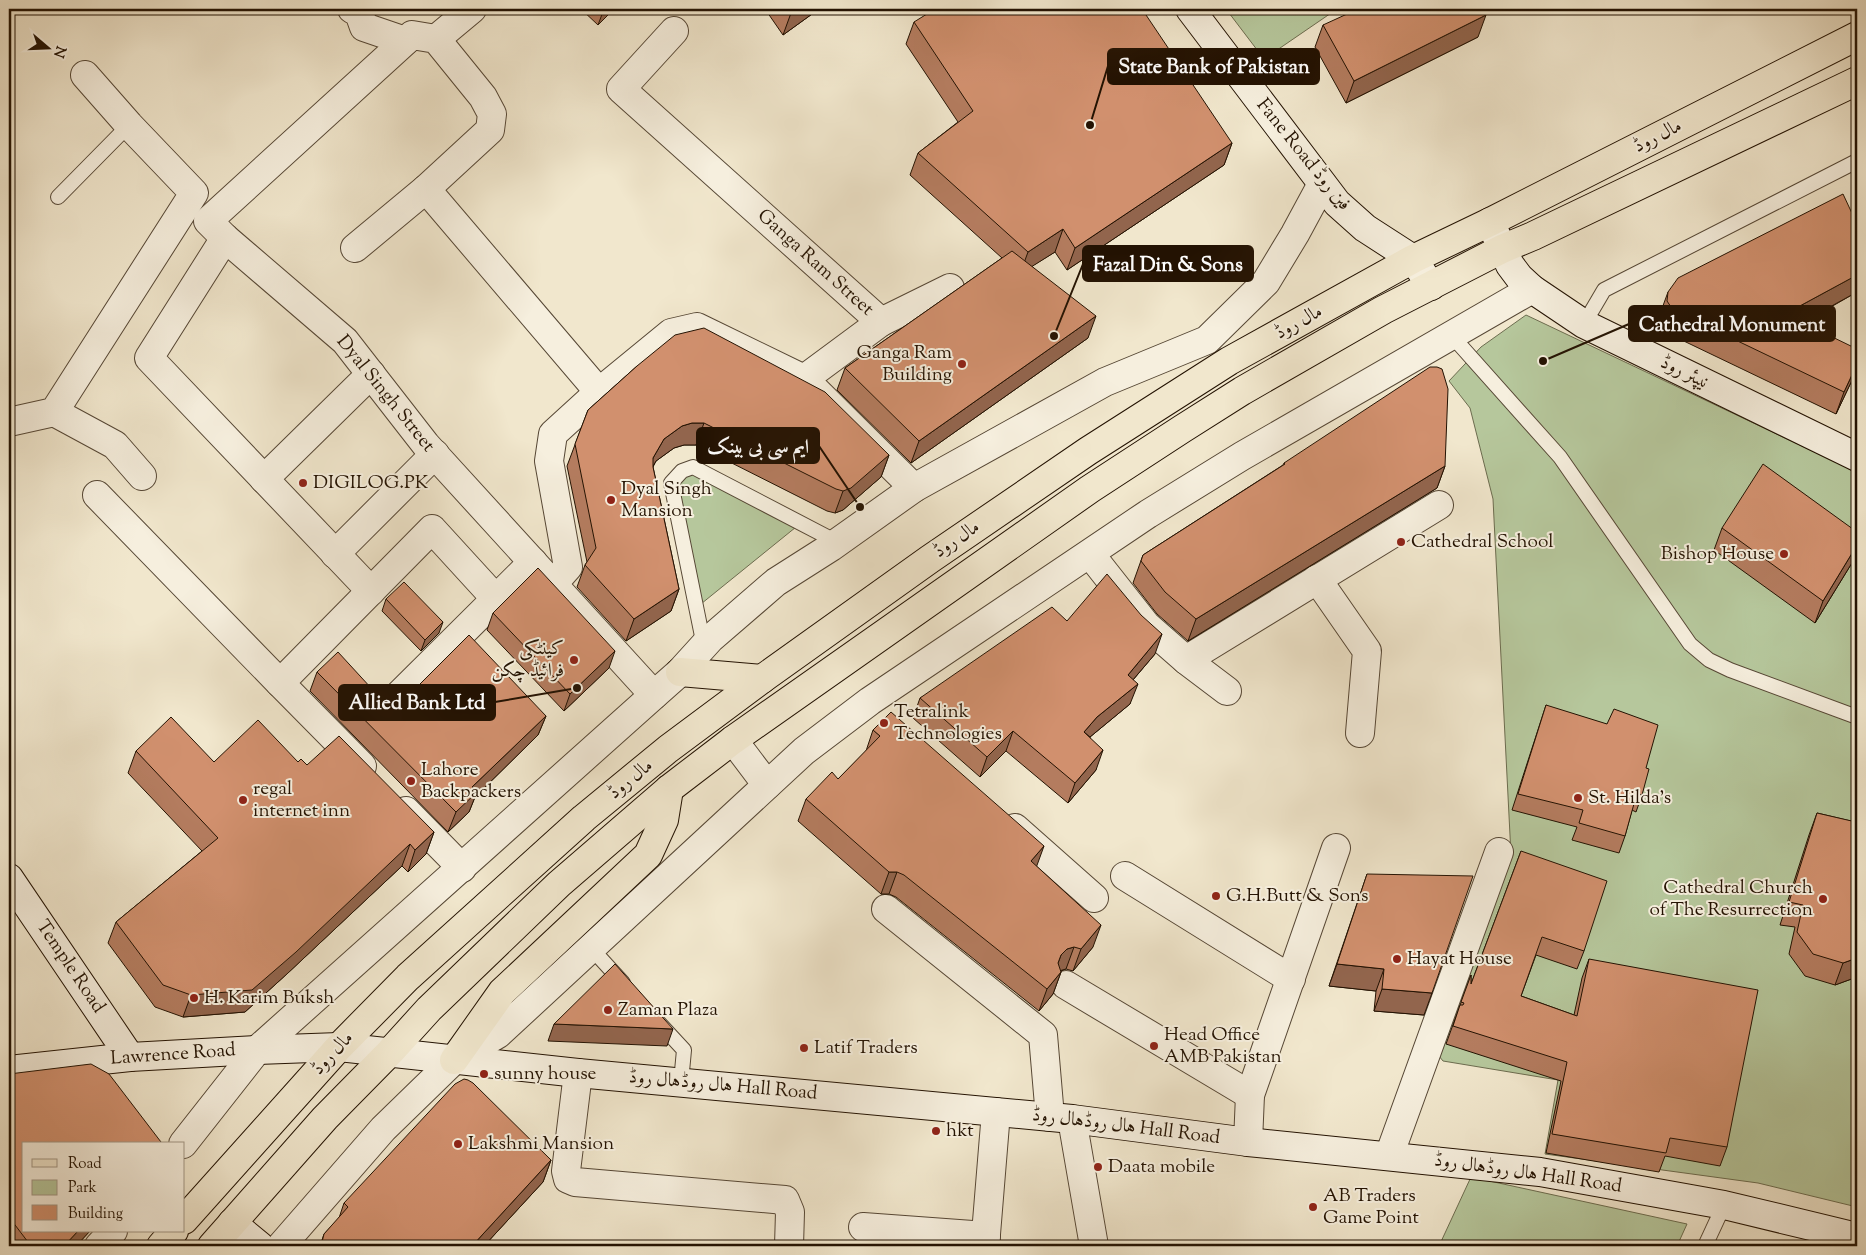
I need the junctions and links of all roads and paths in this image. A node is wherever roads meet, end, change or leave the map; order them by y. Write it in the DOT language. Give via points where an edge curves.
graph roads {
  1 [pos="352,9"];
  2 [pos="472,9"];
  3 [pos="1190,9"];
  4 [pos="674,31"];
  5 [pos="1857,36"];
  6 [pos="418,38"];
  7 [pos="85,75"];
  8 [pos="1857,81"];
  9 [pos="129,125"];
  10 [pos="1857,161"];
  11 [pos="1322,184"];
  12 [pos="426,188"];
  13 [pos="58,197"];
  14 [pos="1490,222"];
  15 [pos="225,238"];
  16 [pos="355,248"];
  17 [pos="1502,249"];
  18 [pos="1413,259"];
  19 [pos="1430,286"];
  20 [pos="950,288"];
  21 [pos="1532,289"];
  22 [pos="880,322"];
  23 [pos="1584,324"];
  24 [pos="1452,336"];
  25 [pos="1207,340"];
  26 [pos="1229,361"];
  27 [pos="371,374"];
  28 [pos="804,379"];
  29 [pos="599,392"];
  30 [pos="54,412"];
  31 [pos="9,422"];
  32 [pos="435,454"];
  33 [pos="1857,457"];
  34 [pos="142,476"];
  35 [pos="264,478"];
  36 [pos="914,488"];
  37 [pos="97,495"];
  38 [pos="1439,505"];
  39 [pos="837,542"];
  40 [pos="335,554"];
  41 [pos="1090,554"];
  42 [pos="533,562"];
  43 [pos="1317,579"];
  44 [pos="553,584"];
  45 [pos="370,591"];
  46 [pos="496,599"];
  47 [pos="704,646"];
  48 [pos="1186,660"];
  49 [pos="680,672"];
  50 [pos="762,680"];
  51 [pos="280,683"];
  52 [pos="1227,691"];
  53 [pos="654,696"];
  54 [pos="870,701"];
  55 [pos="380,714"];
  56 [pos="1857,717"];
  57 [pos="893,720"];
  58 [pos="1360,733"];
  59 [pos="733,740"];
  60 [pos="768,785"];
  61 [pos="669,789"];
  62 [pos="997,812"];
  63 [pos="1336,848"];
  64 [pos="1499,852"];
  65 [pos="462,868"];
  66 [pos="1125,876"];
  67 [pos="9,878"];
  68 [pos="1094,898"];
  69 [pos="886,909"];
  70 [pos="592,948"];
  71 [pos="1291,979"];
  72 [pos="1066,985"];
  73 [pos="631,992"];
  74 [pos="651,1014"];
  75 [pos="339,1047"];
  76 [pos="257,1050"];
  77 [pos="390,1052"];
  78 [pos="130,1057"];
  79 [pos="454,1060"];
  80 [pos="9,1070"];
  81 [pos="578,1073"];
  82 [pos="680,1082"];
  83 [pos="1250,1095"];
  84 [pos="996,1112"];
  85 [pos="1061,1118"];
  86 [pos="185,1142"];
  87 [pos="1248,1142"];
  88 [pos="1389,1156"];
  89 [pos="1724,1205"];
  90 [pos="185,1219"];
  91 [pos="232,1223"];
  92 [pos="863,1227"];
  93 [pos="112,1232"];
  94 [pos="173,1232"];
  95 [pos="1857,1237"];
  96 [pos="985,1241"];
  97 [pos="99,1246"];
  98 [pos="161,1246"];
  99 [pos="212,1246"];
  100 [pos="260,1246"];
  101 [pos="281,1246"];
  102 [pos="789,1246"];
  103 [pos="1094,1246"];
  104 [pos="1705,1246"];
  1 -- 6 [label="street" via="359,13 364,27"];
  2 -- 6 [label="street"];
  3 -- 11 [label="street, Fane Road فین روڈ"];
  4 -- 22 [label="street, Ganga Ram Street" via="622,89"];
  5 -- 14 [label="main road, مال روڈ"];
  6 -- 12 [label="street" via="483,97 492,114 490,130"];
  6 -- 15 [label="street, Dyal Singh Street" via="208,221"];
  7 -- 9 [label="street"];
  8 -- 17 [label="main road, مال روڈ"];
  9 -- 13 [label="lane"];
  9 -- 30 [label="street" via="194,194"];
  10 -- 23 [label="lane" via="1604,290"];
  11 -- 18 [label="street, Fane Road فین روڈ" via="1337,203 1365,228"];
  11 -- 25 [label="street" via="1266,282"];
  12 -- 16 [label="street"];
  12 -- 29 [label="street"];
  14 -- 17 [label="street, نیپئر روڈ"];
  14 -- 18 [label="main road, مال روڈ"];
  15 -- 27 [label="street, Dyal Singh Street" via="345,341"];
  15 -- 35 [label="street" via="149,358"];
  17 -- 19 [label="main road, مال روڈ"];
  17 -- 21 [label="street, نیپئر روڈ" via="1519,277"];
  18 -- 19 [label="street, Fane Road فین روڈ"];
  18 -- 26 [label="main road, مال روڈ"];
  19 -- 59 [label="main road, مال روڈ" via="1242,391 1174,434 1090,489"];
  20 -- 22 [label="street"];
  21 -- 23 [label="street, نیپئر روڈ"];
  21 -- 24 [label="street"];
  22 -- 28 [label="street, Ganga Ram Street"];
  23 -- 33 [label="street, نیپئر روڈ"];
  24 -- 41 [label="street" via="1242,456"];
  24 -- 56 [label="lane" via="1560,457 1690,644 1709,660 1730,670"];
  25 -- 26 [label="street"];
  25 -- 36 [label="street" via="1105,382"];
  26 -- 50 [label="main road, مال روڈ" via="1072,462"];
  27 -- 32 [label="street, Dyal Singh Street"];
  27 -- 35 [label="street"];
  28 -- 29 [label="street" via="697,327 671,332"];
  28 -- 36 [label="street"];
  29 -- 44 [label="street" via="553,434 549,461 568,567"];
  30 -- 31 [label="street"];
  30 -- 34 [label="street" via="115,445"];
  32 -- 40 [label="street"];
  32 -- 42 [label="street, Dyal Singh Street"];
  35 -- 40 [label="street"];
  36 -- 39 [label="street"];
  37 -- 51 [label="street"];
  38 -- 43 [label="street"];
  39 -- 47 [label="street" via="776,582"];
  39 -- 47 [label="lane" via="693,467 682,471 671,483"];
  40 -- 45 [label="street"];
  41 -- 48 [label="street" via="1146,626"];
  41 -- 54 [label="street"];
  42 -- 44 [label="street, Dyal Singh Street"];
  42 -- 46 [label="street"];
  43 -- 48 [label="street"];
  43 -- 58 [label="street" via="1366,651"];
  44 -- 53 [label="street, Dyal Singh Street"];
  45 -- 46 [label="street" via="432,529"];
  45 -- 51 [label="street"];
  46 -- 55 [label="street"];
  47 -- 49 [label="street"];
  48 -- 52 [label="street"];
  49 -- 50 [label="main road"];
  49 -- 53 [label="street"];
  50 -- 75 [label="main road, مال روڈ" via="584,818 408,977"];
  51 -- 65 [label="street"];
  53 -- 65 [label="street"];
  54 -- 57 [label="street"];
  54 -- 60 [label="street" via="804,751"];
  59 -- 60 [label="street"];
  59 -- 61 [label="main road, مال روڈ"];
  60 -- 70 [label="street"];
  61 -- 77 [label="main road, مال روڈ" via="559,884 428,1009"];
  61 -- 79 [label="main road" via="664,820 648,855 502,992"];
  62 -- 68 [label="street"];
  63 -- 71 [label="street"];
  64 -- 88 [label="street"];
  65 -- 76 [label="street"];
  66 -- 71 [label="street"];
  67 -- 78 [label="street, Temple Road"];
  69 -- 85 [label="street" via="1043,1036"];
  70 -- 73 [label="lane"];
  70 -- 79 [label="street" via="498,1034"];
  71 -- 83 [label="street"];
  72 -- 83 [label="street"];
  74 -- 82 [label="lane" via="684,1050"];
  75 -- 76 [label="street, Lawrence Road"];
  75 -- 77 [label="street, Lawrence Road"];
  75 -- 90 [label="main road, مال روڈ"];
  76 -- 78 [label="street, Lawrence Road"];
  76 -- 86 [label="street"];
  77 -- 79 [label="street, ہال روڈہال روڈ Hall Road"];
  77 -- 91 [label="main road, مال روڈ" via="325,1118"];
  78 -- 80 [label="street, Lawrence Road"];
  79 -- 81 [label="street, ہال روڈہال روڈ Hall Road"];
  79 -- 101 [label="street" via="383,1129"];
  81 -- 82 [label="street, ہال روڈہال روڈ Hall Road"];
  81 -- 102 [label="street" via="566,1172 568,1179 785,1200 790,1212"];
  82 -- 84 [label="street, ہال روڈہال روڈ Hall Road"];
  83 -- 87 [label="street"];
  84 -- 85 [label="street, ہال روڈہال روڈ Hall Road"];
  84 -- 96 [label="street"];
  85 -- 87 [label="street, ہال روڈہال روڈ Hall Road"];
  85 -- 103 [label="street"];
  87 -- 88 [label="street, ہال روڈہال روڈ Hall Road"];
  88 -- 89 [label="street, ہال روڈہال روڈ Hall Road" via="1540,1172"];
  89 -- 95 [label="street, ہال روڈہال روڈ Hall Road"];
  89 -- 104 [label="lane"];
  91 -- 99 [label="main road, مال روڈ"];
  91 -- 100 [label="street"];
  92 -- 96 [label="street"];
  93 -- 97 [label="street"];
  94 -- 98 [label="main road"];
}
